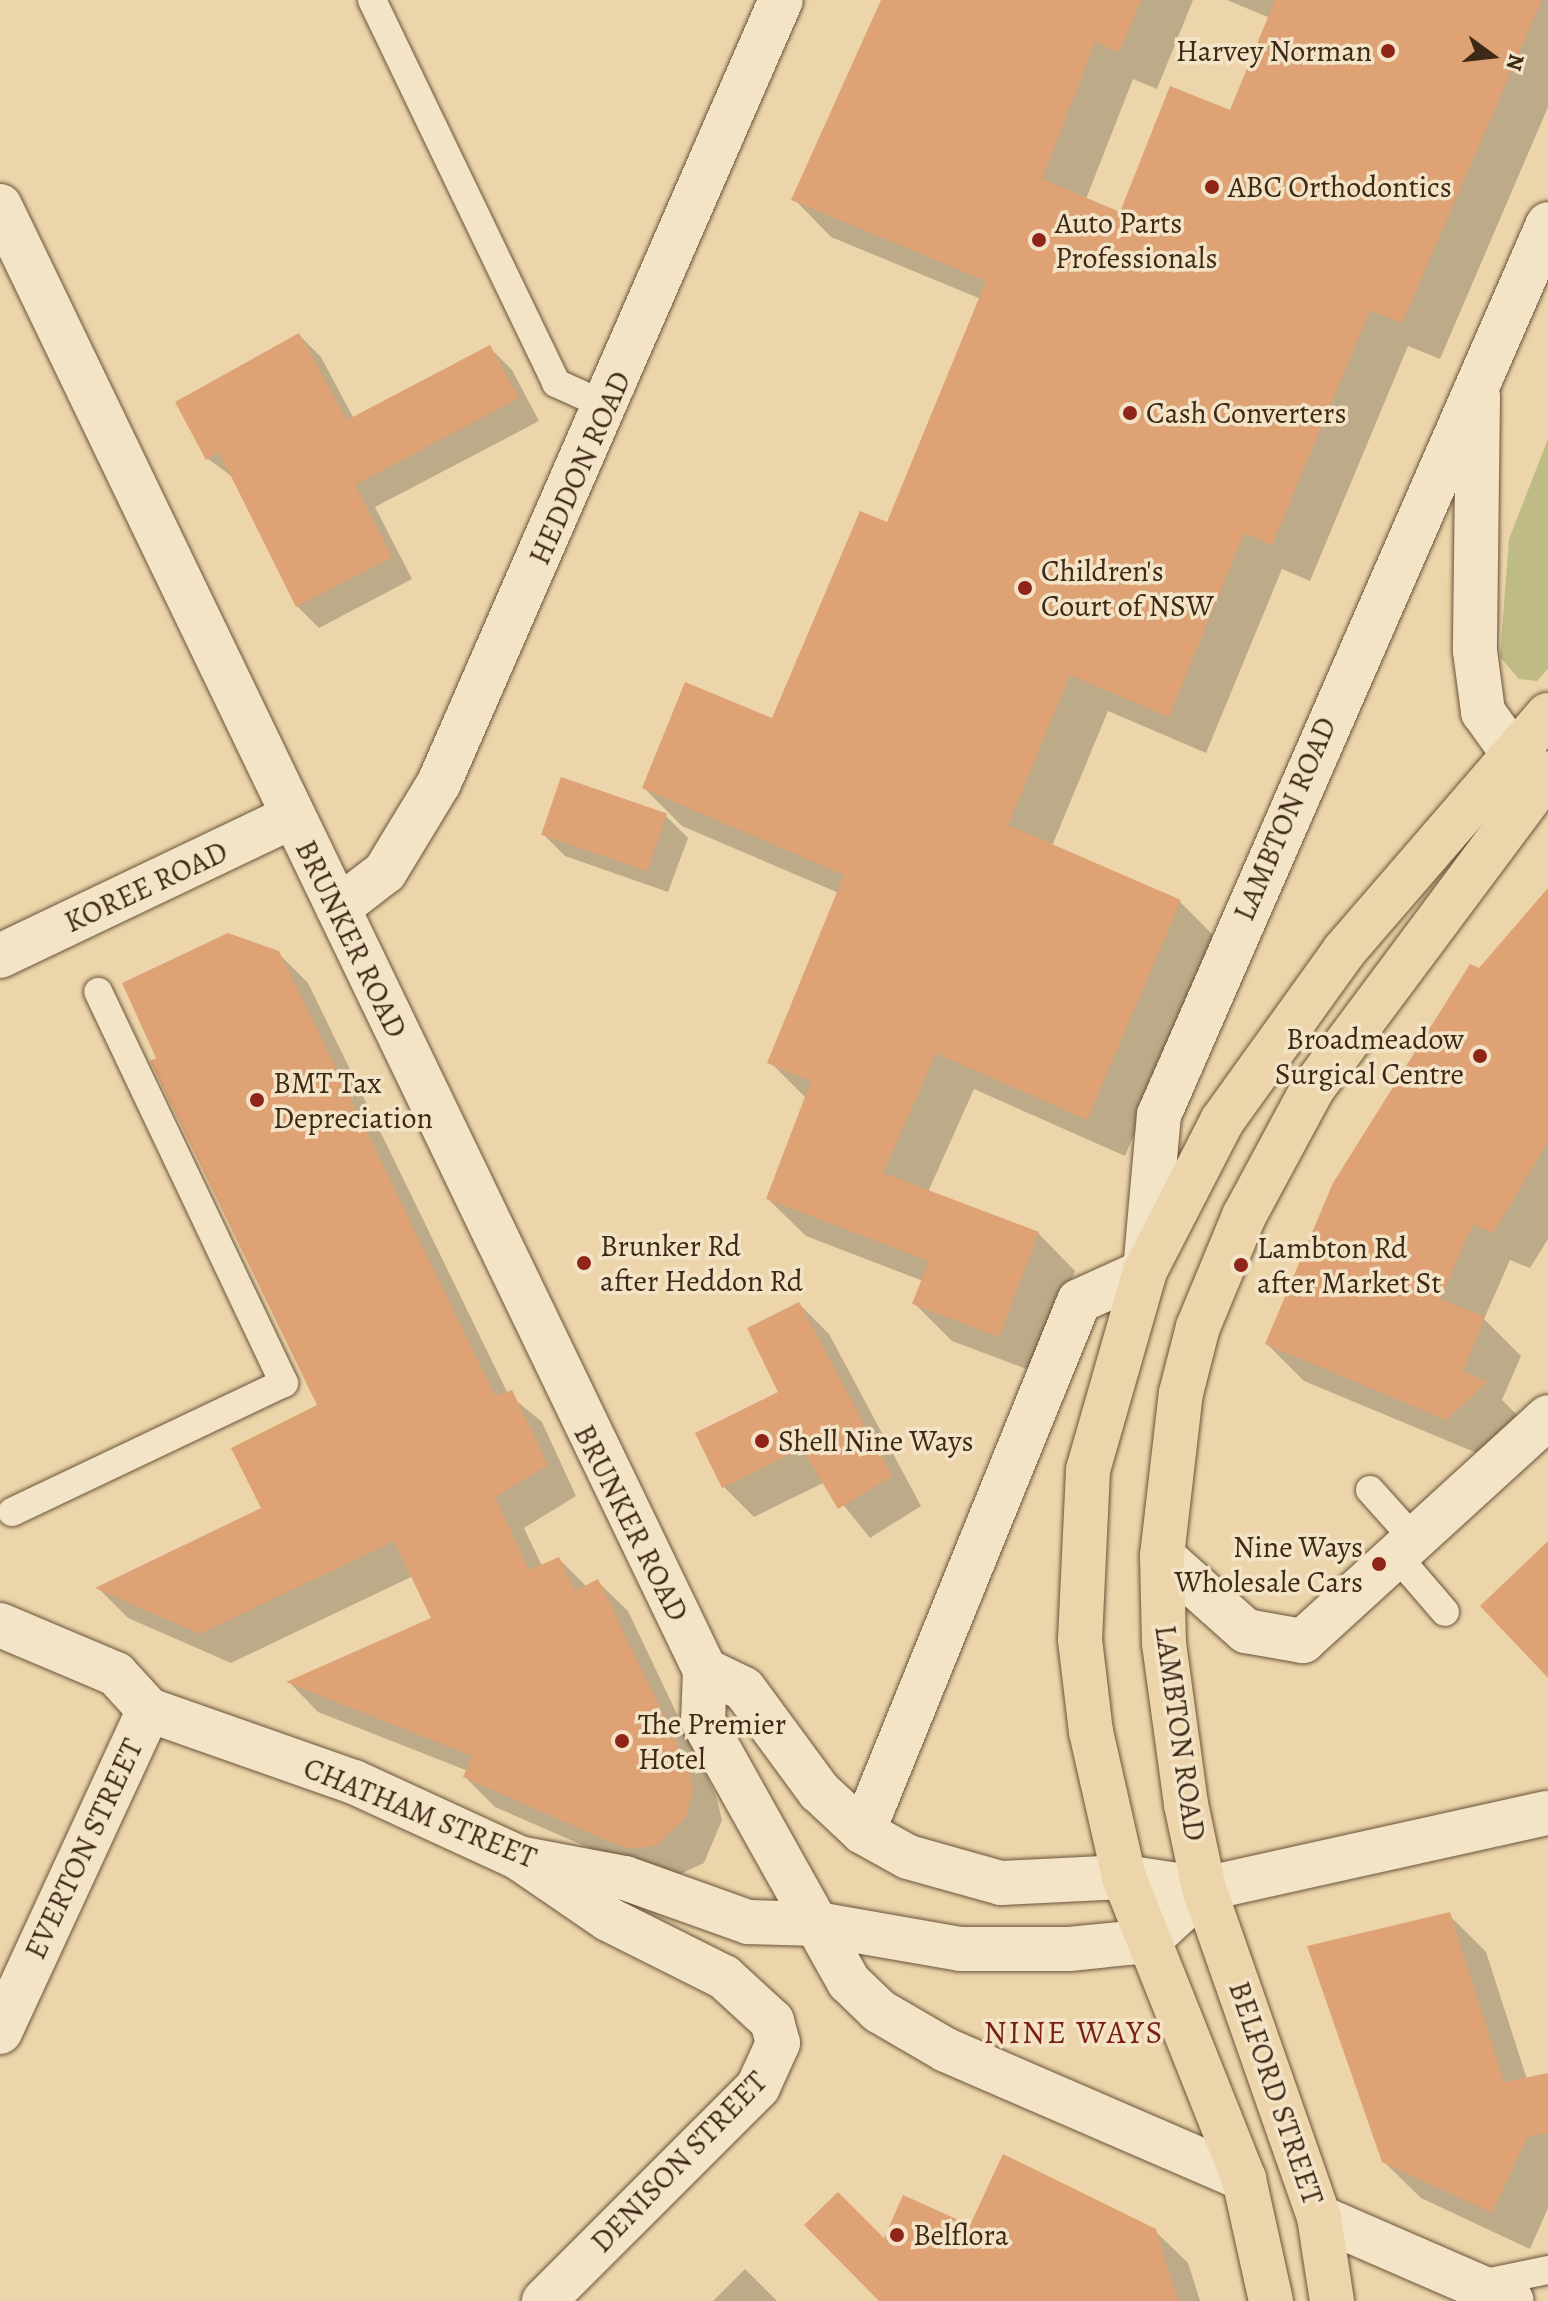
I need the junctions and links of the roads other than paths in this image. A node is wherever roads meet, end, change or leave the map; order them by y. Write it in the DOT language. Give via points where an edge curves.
graph roads {
  1 [pos="372,0"];
  2 [pos="781,0"];
  3 [pos="0,206"];
  4 [pos="1548,224"];
  5 [pos="1478,382"];
  6 [pos="609,407"];
  7 [pos="1548,715"];
  8 [pos="1511,751"];
  9 [pos="1545,782"];
  10 [pos="291,817"];
  11 [pos="338,908"];
  12 [pos="0,956"];
  13 [pos="98,992"];
  14 [pos="1145,1271"];
  15 [pos="1548,1417"];
  16 [pos="1370,1490"];
  17 [pos="12,1512"];
  18 [pos="1405,1547"];
  19 [pos="1162,1556"];
  20 [pos="1445,1612"];
  21 [pos="0,1625"];
  22 [pos="705,1670"];
  23 [pos="149,1710"];
  24 [pos="1548,1813"];
  25 [pos="863,1832"];
  26 [pos="519,1858"];
  27 [pos="1124,1877"];
  28 [pos="1204,1889"];
  29 [pos="817,1924"];
  30 [pos="1148,1941"];
  31 [pos="0,2032"];
  32 [pos="1244,2179"];
  33 [pos="1319,2217"];
  34 [pos="1548,2270"];
  35 [pos="1494,2293"];
  36 [pos="544,2301"];
  37 [pos="1271,2301"];
  38 [pos="1332,2301"];
  1 -- 6 [label="lane" via="556,383"];
  2 -- 6 [label="street, HEDDON ROAD"];
  3 -- 10 [label="street, BRUNKER ROAD"];
  4 -- 5 [label="street, LAMBTON ROAD"];
  5 -- 8 [label="street, LAMBTON ROAD" via="1475,651 1483,712"];
  5 -- 14 [label="street, LAMBTON ROAD" via="1159,1115"];
  6 -- 11 [label="street, HEDDON ROAD" via="411,837 375,882"];
  7 -- 8 [label="main road, LAMBTON ROAD"];
  8 -- 14 [label="main road, LAMBTON ROAD" via="1289,1022 1222,1121"];
  9 -- 19 [label="main road, LAMBTON ROAD" via="1360,1020 1244,1216 1198,1327 1181,1393"];
  10 -- 11 [label="street, BRUNKER ROAD"];
  10 -- 12 [label="street, KOREE ROAD"];
  11 -- 22 [label="street, BRUNKER ROAD"];
  13 -- 17 [label="lane" via="284,1383"];
  14 -- 25 [label="street" via="1079,1301"];
  14 -- 27 [label="main road, LAMBTON ROAD" via="1088,1470 1079,1586 1091,1732"];
  15 -- 18 [label="street"];
  16 -- 18 [label="lane"];
  18 -- 19 [label="street" via="1303,1641 1246,1631"];
  18 -- 20 [label="lane"];
  19 -- 28 [label="main road, LAMBTON ROAD" via="1175,1732"];
  21 -- 23 [label="street, CHATHAM STREET" via="116,1674"];
  22 -- 25 [label="street" via="744,1689 790,1759"];
  22 -- 29 [label="street, BRUNKER ROAD" via="703,1721"];
  23 -- 26 [label="street, CHATHAM STREET" via="354,1782"];
  23 -- 31 [label="street, EVERTON STREET"];
  24 -- 28 [label="street"];
  25 -- 27 [label="street" via="932,1868 1001,1883"];
  26 -- 29 [label="street, CHATHAM STREET" via="625,1878 748,1922"];
  26 -- 36 [label="street, DENISON STREET" via="608,1919 750,1996 772,2021 773,2063"];
  27 -- 28 [label="street"];
  27 -- 30 [label="main road, BELFORD STREET"];
  28 -- 30 [label="street"];
  28 -- 33 [label="main road, BELFORD STREET"];
  29 -- 30 [label="street, CHATHAM STREET" via="960,1949"];
  29 -- 32 [label="street" via="849,1982 901,2026"];
  30 -- 32 [label="main road, BELFORD STREET"];
  32 -- 37 [label="main road, BELFORD STREET"];
  33 -- 35 [label="street"];
  33 -- 38 [label="main road, BELFORD STREET"];
  34 -- 35 [label="lane"];
}
